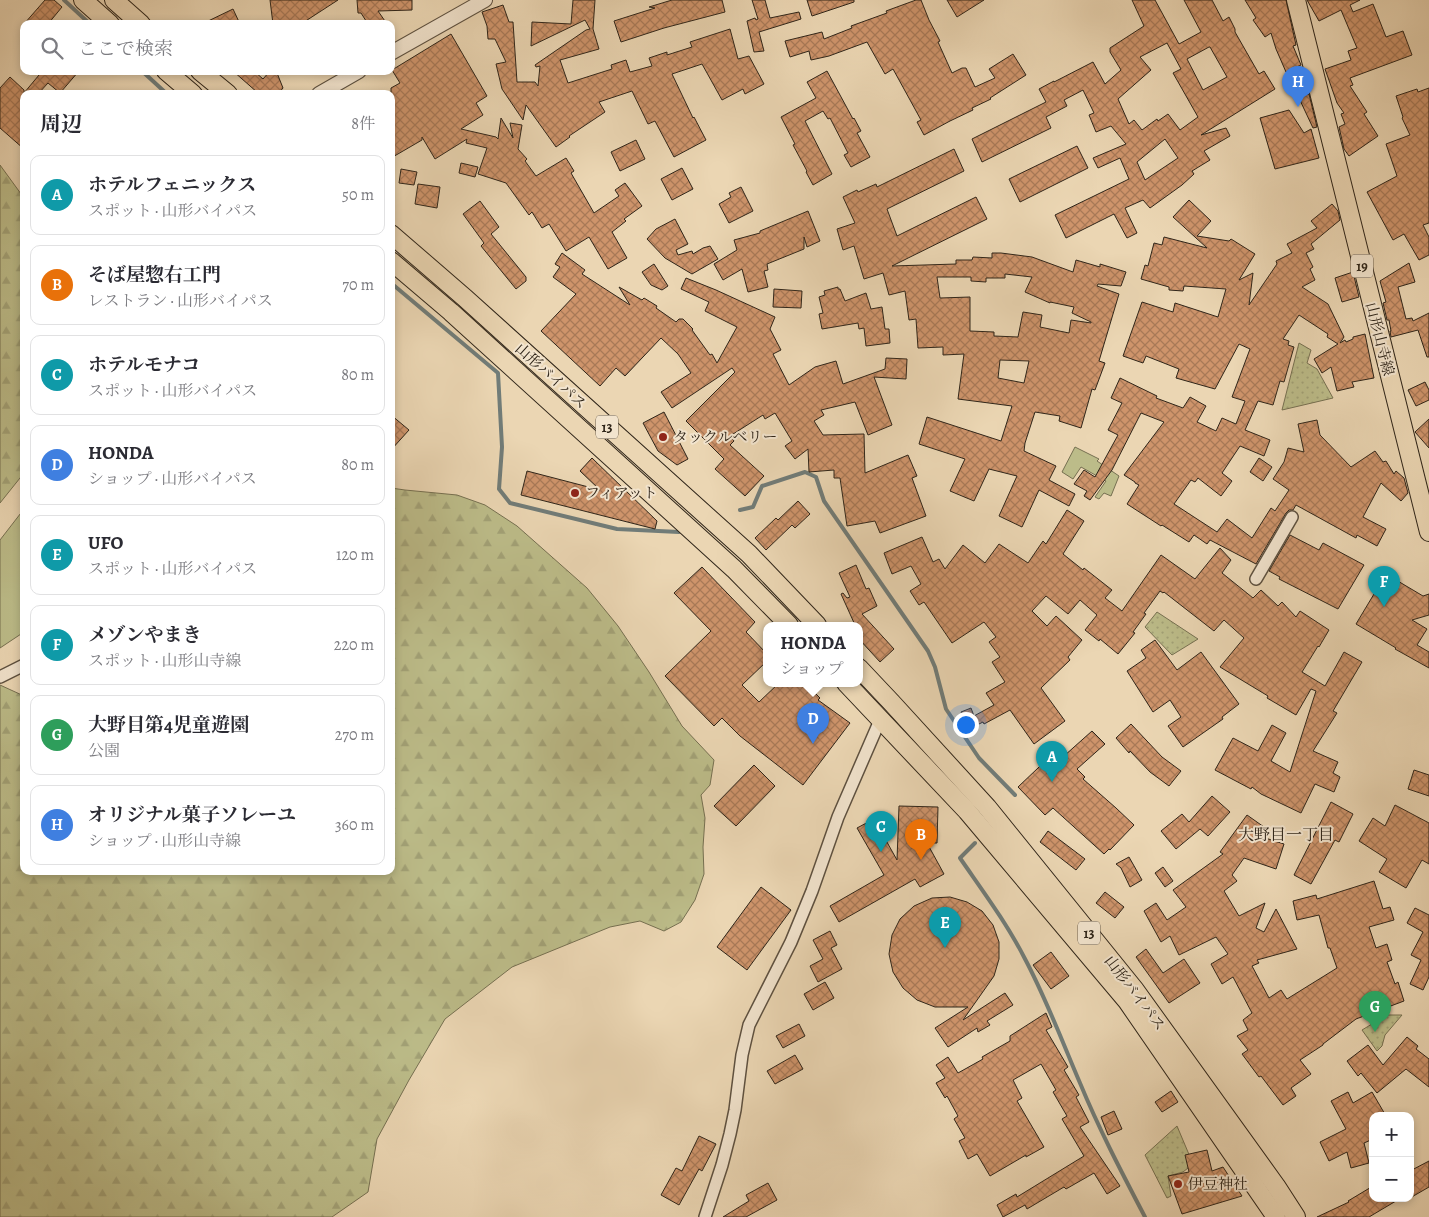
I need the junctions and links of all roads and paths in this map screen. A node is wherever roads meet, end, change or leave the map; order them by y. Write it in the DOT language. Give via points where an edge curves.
graph roads {
  1 [pos="83,0"];
  2 [pos="114,0"];
  3 [pos="485,0"];
  4 [pos="1296,0"];
  5 [pos="106,20"];
  6 [pos="137,20"];
  7 [pos="395,51"];
  8 [pos="171,75"];
  9 [pos="205,75"];
  10 [pos="352,75"];
  11 [pos="188,90"];
  12 [pos="223,90"];
  13 [pos="326,90"];
  14 [pos="395,238"];
  15 [pos="395,264"];
  16 [pos="1292,517"];
  17 [pos="1429,532"];
  18 [pos="1256,579"];
  19 [pos="787,622"];
  20 [pos="815,622"];
  21 [pos="20,668"];
  22 [pos="863,672"];
  23 [pos="0,677"];
  24 [pos="850,687"];
  25 [pos="881,718"];
  26 [pos="1246,1174"];
  27 [pos="705,1217"];
  28 [pos="1271,1217"];
  29 [pos="1276,1217"];
  30 [pos="1296,1217"];
  1 -- 5 [label="main road"];
  2 -- 6 [label="main road"];
  3 -- 7 [label="street"];
  4 -- 17 [label="main road, 山形山寺線 / 19"];
  8 -- 11 [label="main road"];
  9 -- 12 [label="main road"];
  10 -- 13 [label="street"];
  14 -- 20 [label="main road, 山形バイパス / 13" via="748,554"];
  15 -- 19 [label="main road, 山形バイパス / 13" via="734,569"];
  16 -- 18 [label="street"];
  21 -- 23 [label="street"];
  22 -- 30 [label="main road, 山形バイパス / 13" via="987,807 1135,990"];
  24 -- 25 [label="main road, 山形バイパス / 13"];
  25 -- 26 [label="main road, 山形バイパス / 13" via="967,811 1127,1001"];
  25 -- 27 [label="street" via="838,817 791,942 749,1025 730,1134"];
  26 -- 28 [label="main road"];
  26 -- 29 [label="main road, 山形バイパス / 13"];
}
